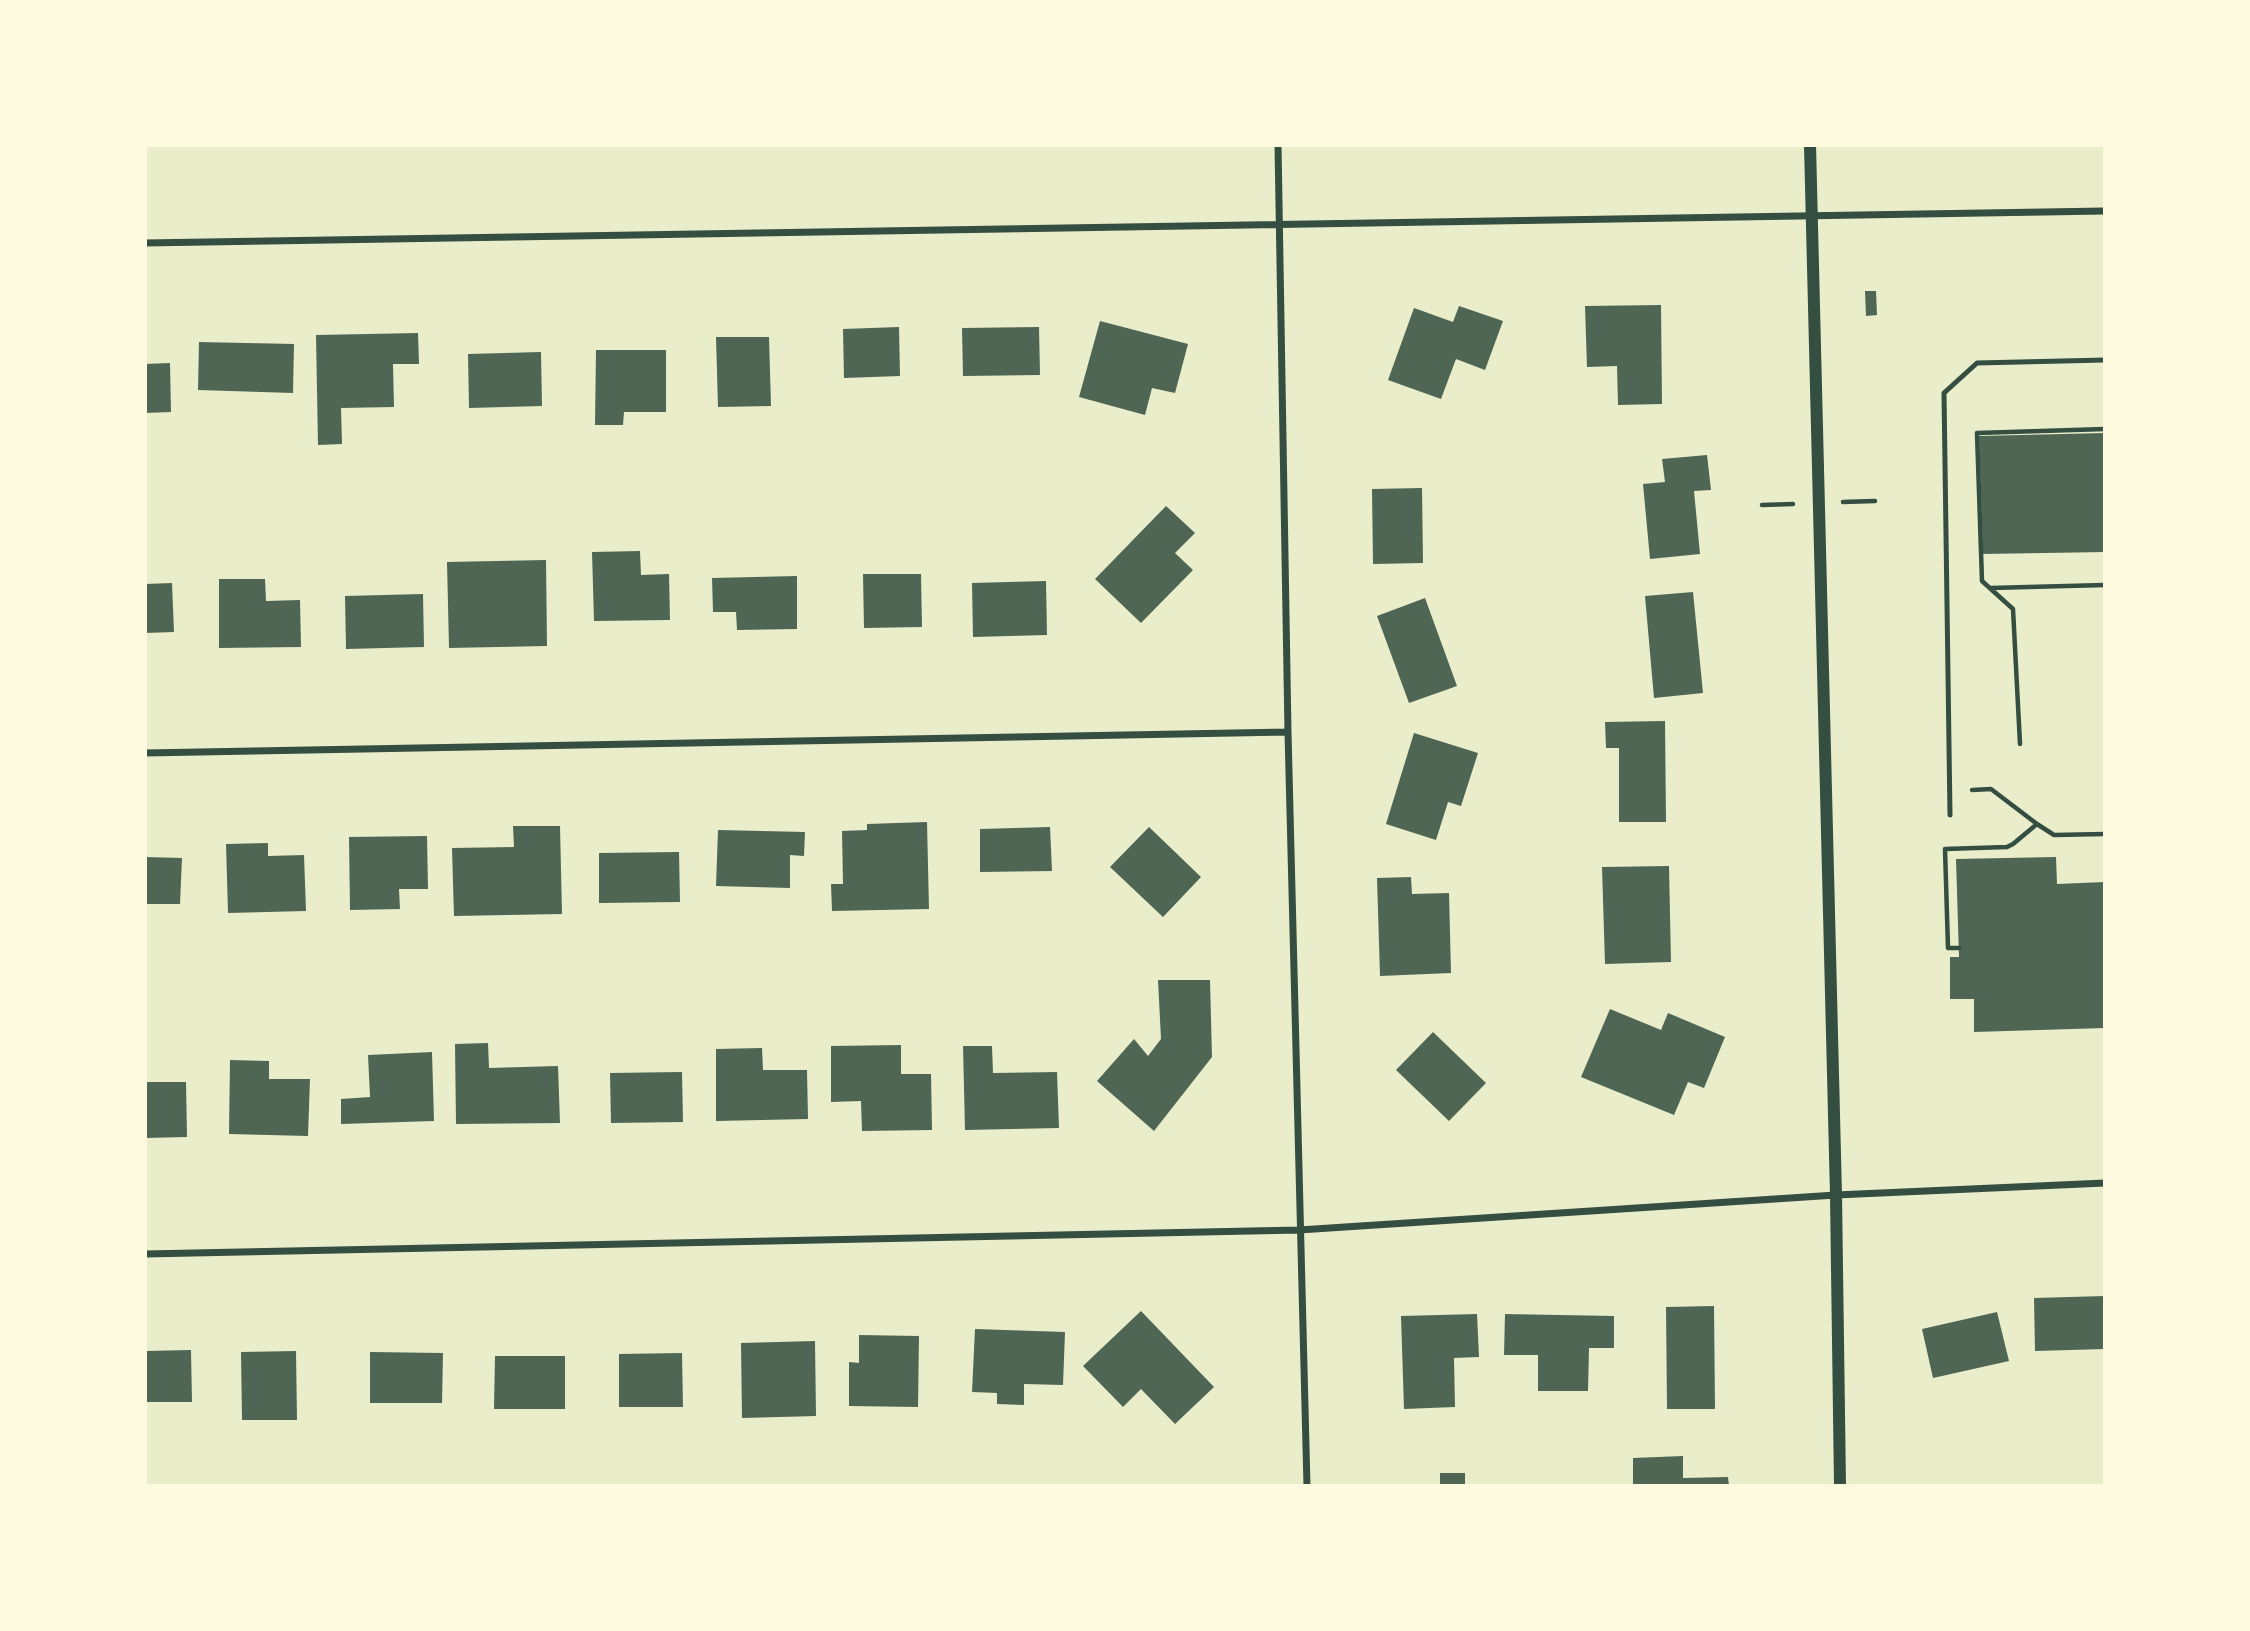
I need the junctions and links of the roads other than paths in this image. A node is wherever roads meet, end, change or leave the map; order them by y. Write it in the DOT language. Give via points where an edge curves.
graph roads {
  1 [pos="1278,145"];
  2 [pos="1810,145"];
  3 [pos="2105,211"];
  4 [pos="1811,216"];
  5 [pos="1279,225"];
  6 [pos="145,243"];
  7 [pos="2105,360"];
  8 [pos="1288,732"];
  9 [pos="145,753"];
  10 [pos="1950,814"];
  11 [pos="2105,1183"];
  12 [pos="1836,1195"];
  13 [pos="1299,1230"];
  14 [pos="145,1254"];
  15 [pos="1307,1486"];
  16 [pos="1840,1486"];
  1 -- 5 [label="street"];
  2 -- 4 [label="street"];
  3 -- 4 [label="street"];
  4 -- 5 [label="street"];
  4 -- 12 [label="street"];
  5 -- 6 [label="street"];
  5 -- 8 [label="street"];
  7 -- 10 [label="lane" via="1977,363 1944,394"];
  8 -- 9 [label="street"];
  8 -- 13 [label="street"];
  11 -- 12 [label="street"];
  12 -- 13 [label="street"];
  12 -- 16 [label="street"];
  13 -- 14 [label="street"];
  13 -- 15 [label="street"];
}
